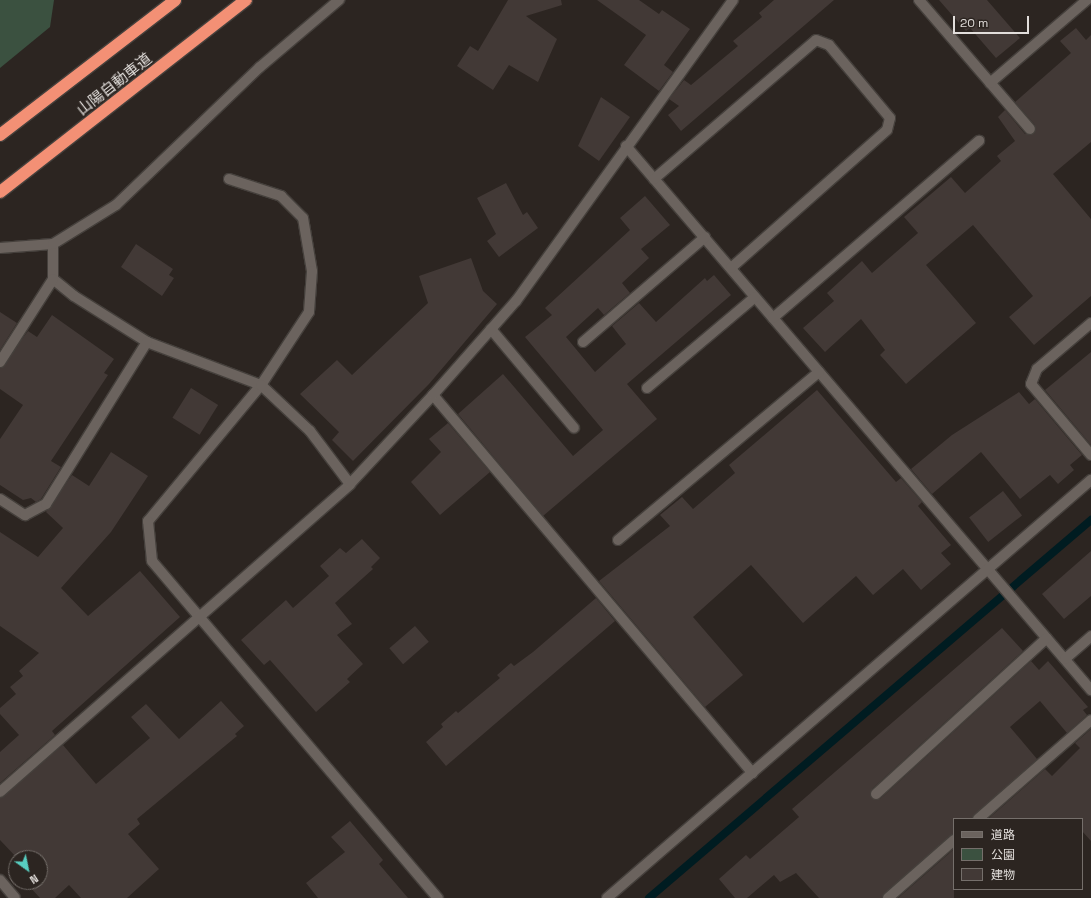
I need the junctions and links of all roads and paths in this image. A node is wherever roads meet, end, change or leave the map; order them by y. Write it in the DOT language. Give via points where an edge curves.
graph roads {
  1 [pos="175,0"];
  2 [pos="246,0"];
  3 [pos="339,0"];
  4 [pos="733,0"];
  5 [pos="1087,0"];
  6 [pos="922,1"];
  7 [pos="990,83"];
  8 [pos="1030,129"];
  9 [pos="0,135"];
  10 [pos="979,141"];
  11 [pos="626,146"];
  12 [pos="229,179"];
  13 [pos="654,179"];
  14 [pos="0,192"];
  15 [pos="705,237"];
  16 [pos="53,244"];
  17 [pos="1,245"];
  18 [pos="731,268"];
  19 [pos="53,279"];
  20 [pos="755,296"];
  21 [pos="773,318"];
  22 [pos="1091,323"];
  23 [pos="491,329"];
  24 [pos="147,342"];
  25 [pos="583,342"];
  26 [pos="0,362"];
  27 [pos="819,372"];
  28 [pos="260,385"];
  29 [pos="647,388"];
  30 [pos="433,395"];
  31 [pos="574,428"];
  32 [pos="1091,455"];
  33 [pos="1091,480"];
  34 [pos="350,484"];
  35 [pos="0,499"];
  36 [pos="618,540"];
  37 [pos="989,570"];
  38 [pos="198,620"];
  39 [pos="1091,636"];
  40 [pos="1047,638"];
  41 [pos="1065,659"];
  42 [pos="1091,690"];
  43 [pos="1091,720"];
  44 [pos="752,773"];
  45 [pos="0,792"];
  46 [pos="876,794"];
  47 [pos="979,818"];
  48 [pos="953,841"];
  49 [pos="0,880"];
  50 [pos="15,898"];
  51 [pos="438,898"];
  52 [pos="607,898"];
  53 [pos="888,898"];
  1 -- 9 [label="highway, 山陽自動車道"];
  2 -- 14 [label="highway, 山陽自動車道"];
  3 -- 16 [label="street" via="260,67 116,205"];
  4 -- 11 [label="street"];
  5 -- 7 [label="street"];
  6 -- 7 [label="street"];
  7 -- 8 [label="street"];
  10 -- 21 [label="street"];
  11 -- 13 [label="street"];
  11 -- 23 [label="street" via="516,301"];
  12 -- 28 [label="street" via="280,196 302,218 312,271 309,312"];
  13 -- 15 [label="street"];
  13 -- 18 [label="street" via="816,40 829,45 890,118 887,130"];
  15 -- 18 [label="street"];
  15 -- 25 [label="street"];
  16 -- 17 [label="street"];
  16 -- 19 [label="street"];
  18 -- 20 [label="street"];
  19 -- 24 [label="street" via="74,296"];
  19 -- 26 [label="street"];
  20 -- 21 [label="street"];
  20 -- 29 [label="street"];
  21 -- 27 [label="street"];
  22 -- 32 [label="street" via="1037,369 1031,384"];
  23 -- 30 [label="street"];
  23 -- 31 [label="street"];
  24 -- 28 [label="street"];
  24 -- 35 [label="street" via="46,504 25,514"];
  27 -- 36 [label="street"];
  27 -- 37 [label="street"];
  28 -- 34 [label="street" via="310,431"];
  28 -- 38 [label="street" via="148,521 152,561"];
  30 -- 34 [label="street"];
  30 -- 44 [label="street"];
  33 -- 37 [label="street"];
  34 -- 38 [label="street"];
  37 -- 40 [label="street"];
  37 -- 44 [label="street"];
  38 -- 45 [label="street"];
  38 -- 51 [label="street"];
  39 -- 41 [label="street"];
  40 -- 41 [label="street"];
  40 -- 46 [label="street"];
  41 -- 42 [label="street"];
  43 -- 47 [label="street"];
  44 -- 52 [label="street"];
  48 -- 53 [label="street"];
  49 -- 50 [label="street"];
}
